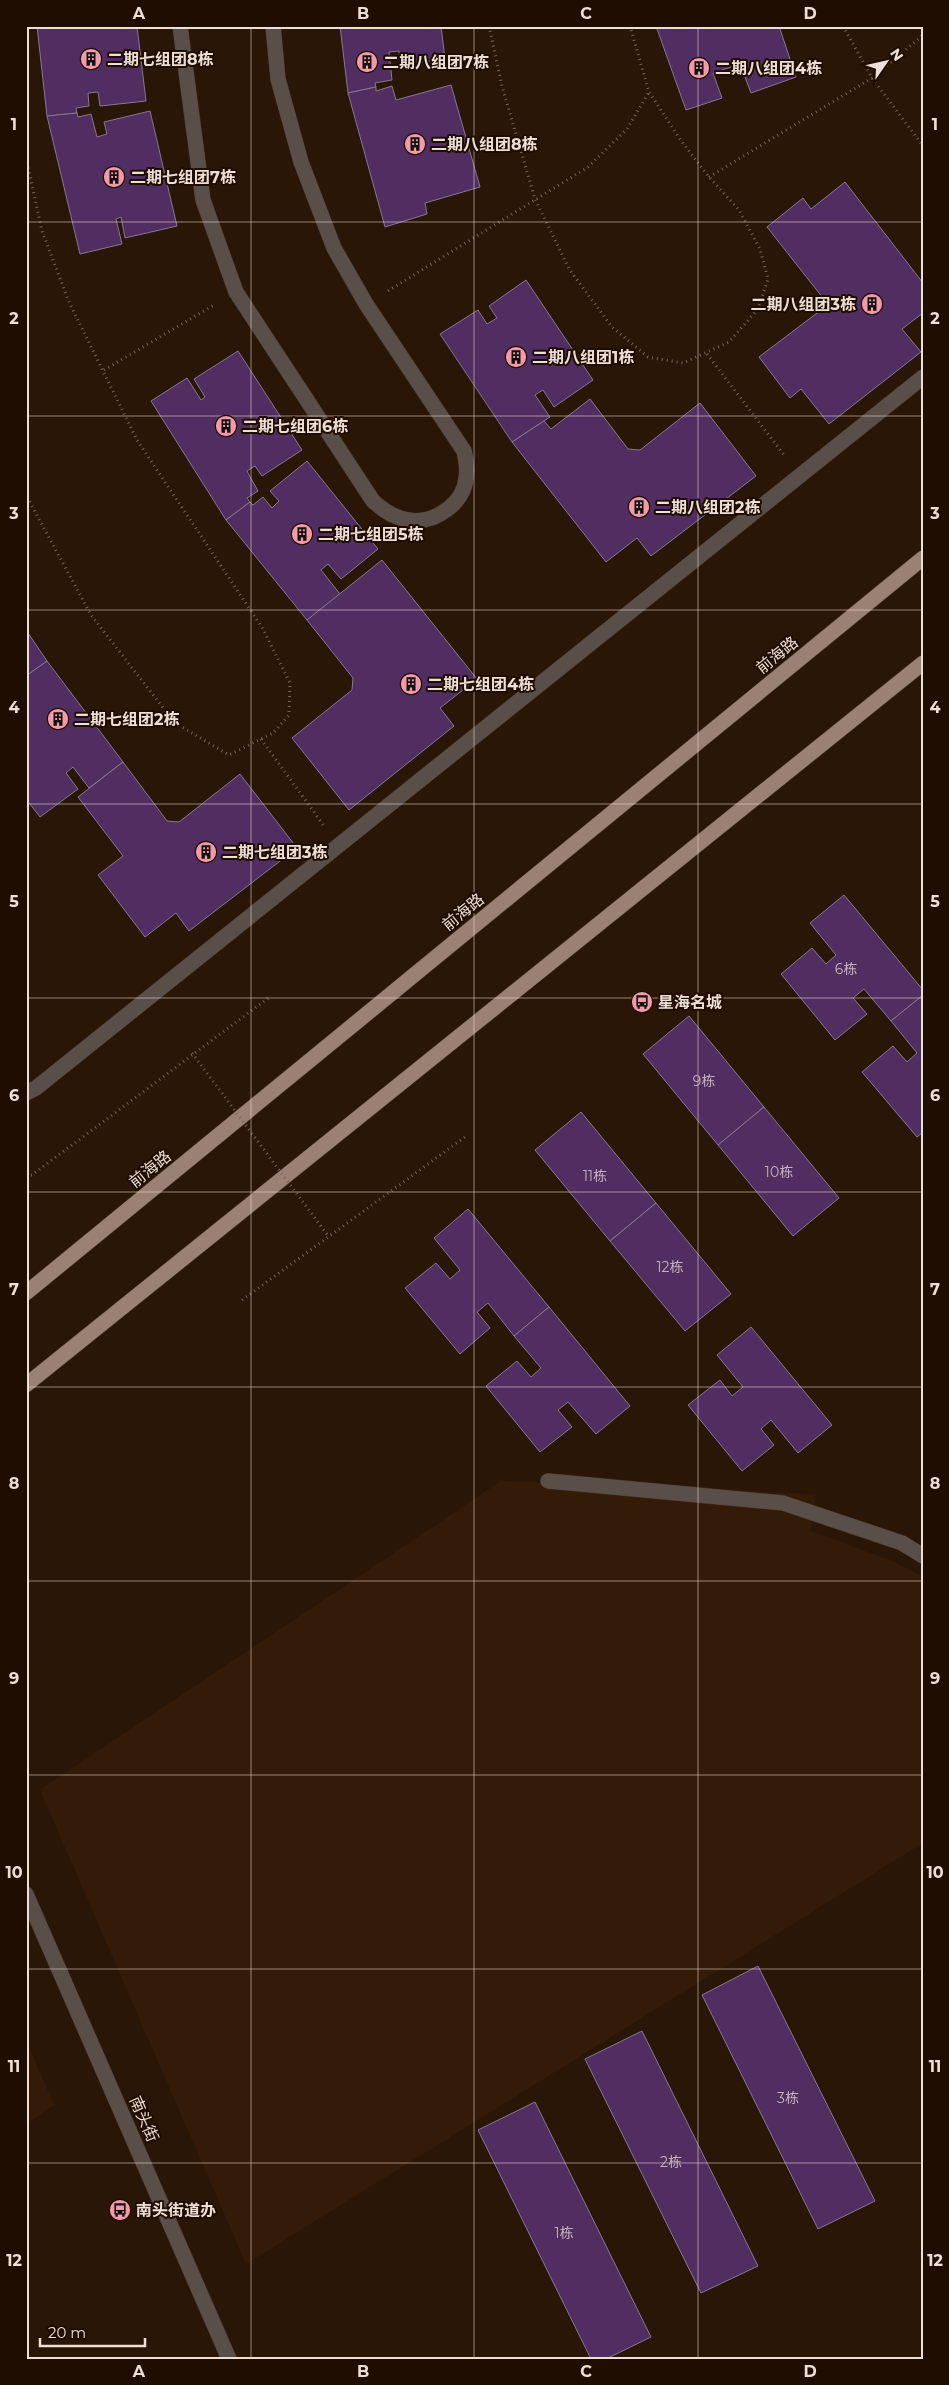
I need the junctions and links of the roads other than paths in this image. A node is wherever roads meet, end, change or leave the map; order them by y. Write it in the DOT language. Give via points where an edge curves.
graph roads {
  1 [pos="180,26"];
  2 [pos="273,26"];
  3 [pos="923,377"];
  4 [pos="923,558"];
  5 [pos="923,663"];
  6 [pos="26,1093"];
  7 [pos="27,1291"];
  8 [pos="26,1385"];
  9 [pos="548,1481"];
  10 [pos="923,1556"];
  11 [pos="26,1894"];
  12 [pos="229,2359"];
  1 -- 2 [label="street" via="202,200 236,292 373,501 396,518 417,522 430,520 454,504 463,490 466,478 464,451 366,304 334,248 301,162 278,79"];
  3 -- 6 [label="street"];
  4 -- 7 [label="main road, 前海路"];
  5 -- 8 [label="main road"];
  9 -- 10 [label="street" via="783,1503 902,1543"];
  11 -- 12 [label="street, 南头街"];
}
